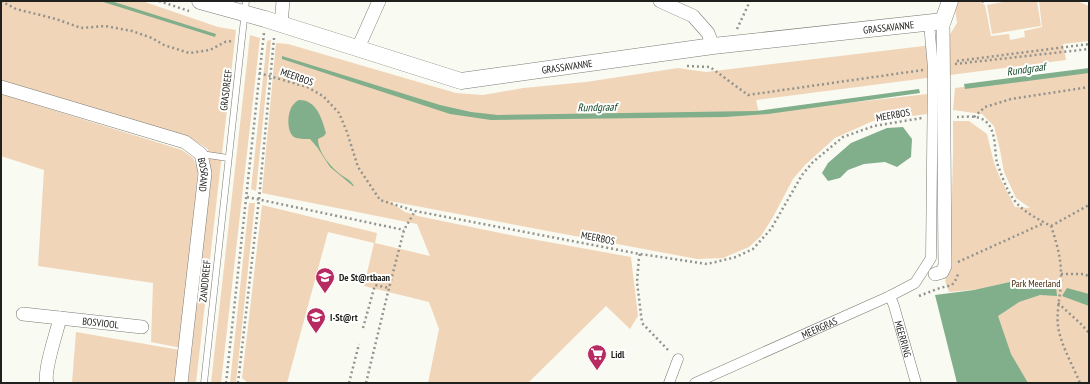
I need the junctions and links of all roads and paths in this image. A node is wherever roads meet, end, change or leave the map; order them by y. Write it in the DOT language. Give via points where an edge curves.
graph roads {
  1 [pos="2,1"];
  2 [pos="200,1"];
  3 [pos="283,1"];
  4 [pos="379,1"];
  5 [pos="660,1"];
  6 [pos="750,1"];
  7 [pos="950,1"];
  8 [pos="223,4"];
  9 [pos="245,7"];
  10 [pos="936,22"];
  11 [pos="279,34"];
  12 [pos="264,35"];
  13 [pos="242,38"];
  14 [pos="731,44"];
  15 [pos="1089,44"];
  16 [pos="713,46"];
  17 [pos="358,48"];
  18 [pos="1089,49"];
  19 [pos="684,66"];
  20 [pos="940,66"];
  21 [pos="259,74"];
  22 [pos="271,77"];
  23 [pos="1,87"];
  24 [pos="1089,87"];
  25 [pos="938,117"];
  26 [pos="974,117"];
  27 [pos="201,154"];
  28 [pos="228,158"];
  29 [pos="226,180"];
  30 [pos="247,197"];
  31 [pos="259,199"];
  32 [pos="1089,205"];
  33 [pos="415,211"];
  34 [pos="1045,222"];
  35 [pos="1051,226"];
  36 [pos="404,230"];
  37 [pos="640,254"];
  38 [pos="935,274"];
  39 [pos="1061,274"];
  40 [pos="1089,276"];
  41 [pos="389,288"];
  42 [pos="890,296"];
  43 [pos="915,297"];
  44 [pos="1058,301"];
  45 [pos="22,314"];
  46 [pos="60,318"];
  47 [pos="142,328"];
  48 [pos="363,328"];
  49 [pos="1089,333"];
  50 [pos="359,344"];
  51 [pos="678,359"];
  52 [pos="239,382"];
  53 [pos="47,383"];
  54 [pos="181,383"];
  55 [pos="204,383"];
  56 [pos="226,383"];
  57 [pos="349,383"];
  58 [pos="366,383"];
  59 [pos="669,383"];
  60 [pos="695,383"];
  61 [pos="916,383"];
  62 [pos="1080,383"];
  1 -- 13 [label="path" via="16,9 81,28 105,26 132,31 189,54 210,50 225,42"];
  2 -- 8 [label="street, GRASSAVANNE"];
  3 -- 11 [label="street"];
  4 -- 17 [label="street"];
  5 -- 16 [label="street" via="693,16 708,33"];
  6 -- 14 [label="path"];
  7 -- 10 [label="street"];
  8 -- 9 [label="street, GRASSAVANNE"];
  9 -- 11 [label="street, GRASSAVANNE"];
  9 -- 13 [label="lane, GRASDREEF"];
  10 -- 14 [label="street, GRASSAVANNE"];
  10 -- 20 [label="street"];
  11 -- 17 [label="street, GRASSAVANNE"];
  11 -- 22 [label="path"];
  12 -- 21 [label="path"];
  13 -- 28 [label="lane, GRASDREEF"];
  14 -- 16 [label="street, GRASSAVANNE"];
  15 -- 20 [label="path"];
  16 -- 17 [label="street, GRASSAVANNE" via="461,81"];
  18 -- 20 [label="path"];
  19 -- 20 [label="path" via="710,67 748,95"];
  20 -- 25 [label="street"];
  21 -- 22 [label="path, MEERBOS"];
  21 -- 30 [label="path"];
  22 -- 31 [label="path"];
  22 -- 33 [label="path, MEERBOS" via="307,87 323,96 339,113 358,166 380,200"];
  23 -- 27 [label="street, BOSRAND" via="185,142"];
  24 -- 26 [label="path" via="1011,99 985,107"];
  25 -- 26 [label="path, MEERBOS"];
  25 -- 37 [label="path, MEERBOS" via="874,126 843,137 813,162 802,175 771,229 753,249 736,257 707,264"];
  25 -- 38 [label="street" via="946,266 942,272"];
  25 -- 42 [label="street, MEERGRAS" via="931,258 915,283"];
  26 -- 34 [label="path" via="988,124 997,163 1011,197 1022,209"];
  27 -- 28 [label="lane"];
  27 -- 54 [label="street, BOSRAND" via="206,173"];
  28 -- 29 [label="lane, GRASDREEF"];
  29 -- 55 [label="lane, ZANDDREEF"];
  30 -- 31 [label="path"];
  30 -- 56 [label="path"];
  31 -- 36 [label="path"];
  31 -- 52 [label="path"];
  32 -- 35 [label="path"];
  33 -- 36 [label="path"];
  33 -- 37 [label="path, MEERBOS"];
  34 -- 35 [label="path"];
  34 -- 43 [label="path" via="958,262 957,278 952,285"];
  35 -- 39 [label="path" via="1058,249"];
  36 -- 41 [label="path"];
  37 -- 51 [label="path" via="637,282 642,323"];
  39 -- 40 [label="path"];
  39 -- 44 [label="path"];
  41 -- 48 [label="path" via="375,285"];
  41 -- 58 [label="path"];
  42 -- 60 [label="street, MEERGRAS"];
  42 -- 61 [label="street, MEERRING"];
  44 -- 49 [label="path"];
  44 -- 62 [label="path" via="1060,336"];
  45 -- 46 [label="street, BOSVIOOL"];
  46 -- 47 [label="street, BOSVIOOL"];
  46 -- 53 [label="street"];
  50 -- 57 [label="path"];
  51 -- 59 [label="street"];
}
